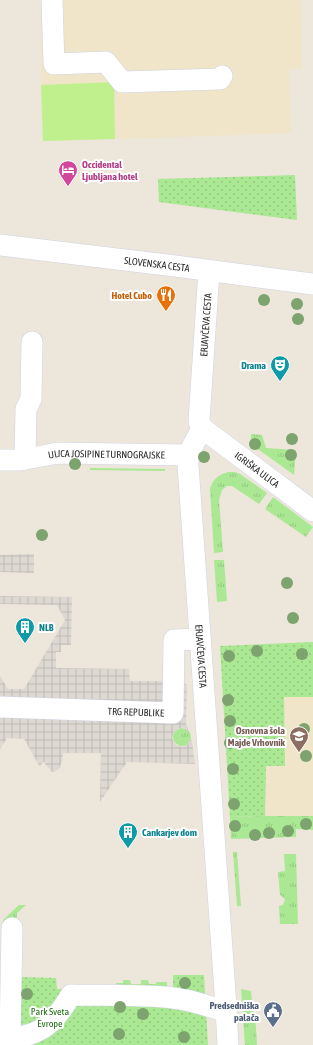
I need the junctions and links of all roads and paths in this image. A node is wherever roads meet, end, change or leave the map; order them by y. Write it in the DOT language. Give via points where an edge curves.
graph roads {
  1 [pos="52,0"];
  2 [pos="222,76"];
  3 [pos="0,245"];
  4 [pos="209,270"];
  5 [pos="313,284"];
  6 [pos="32,342"];
  7 [pos="202,428"];
  8 [pos="25,459"];
  9 [pos="0,460"];
  10 [pos="188,460"];
  11 [pos="313,511"];
  12 [pos="200,640"];
  13 [pos="0,707"];
  14 [pos="12,928"];
  15 [pos="226,1012"];
  16 [pos="5,1038"];
  17 [pos="228,1045"];
  1 -- 2 [label="street" via="54,64 106,62 122,82 220,79"];
  3 -- 4 [label="street, SLOVENSKA CESTA"];
  4 -- 5 [label="street, SLOVENSKA CESTA"];
  4 -- 7 [label="street, ERJAVČEVA CESTA" via="199,421"];
  6 -- 8 [label="street" via="31,399 26,408"];
  7 -- 10 [label="street"];
  7 -- 11 [label="street, IGRIŠKA ULICA"];
  8 -- 9 [label="street, ULICA JOSIPINE TURNOGRAJSKE"];
  8 -- 10 [label="street, ULICA JOSIPINE TURNOGRAJSKE" via="58,453"];
  10 -- 12 [label="street, ERJAVČEVA CESTA"];
  12 -- 13 [label="street, TRG REPUBLIKE" via="174,640 173,713"];
  12 -- 15 [label="street, ERJAVČEVA CESTA"];
  14 -- 16 [label="street"];
  15 -- 16 [label="street" via="201,1004 153,996 72,996 52,1022 41,1030"];
  15 -- 17 [label="street, ERJAVČEVA CESTA"];
}
